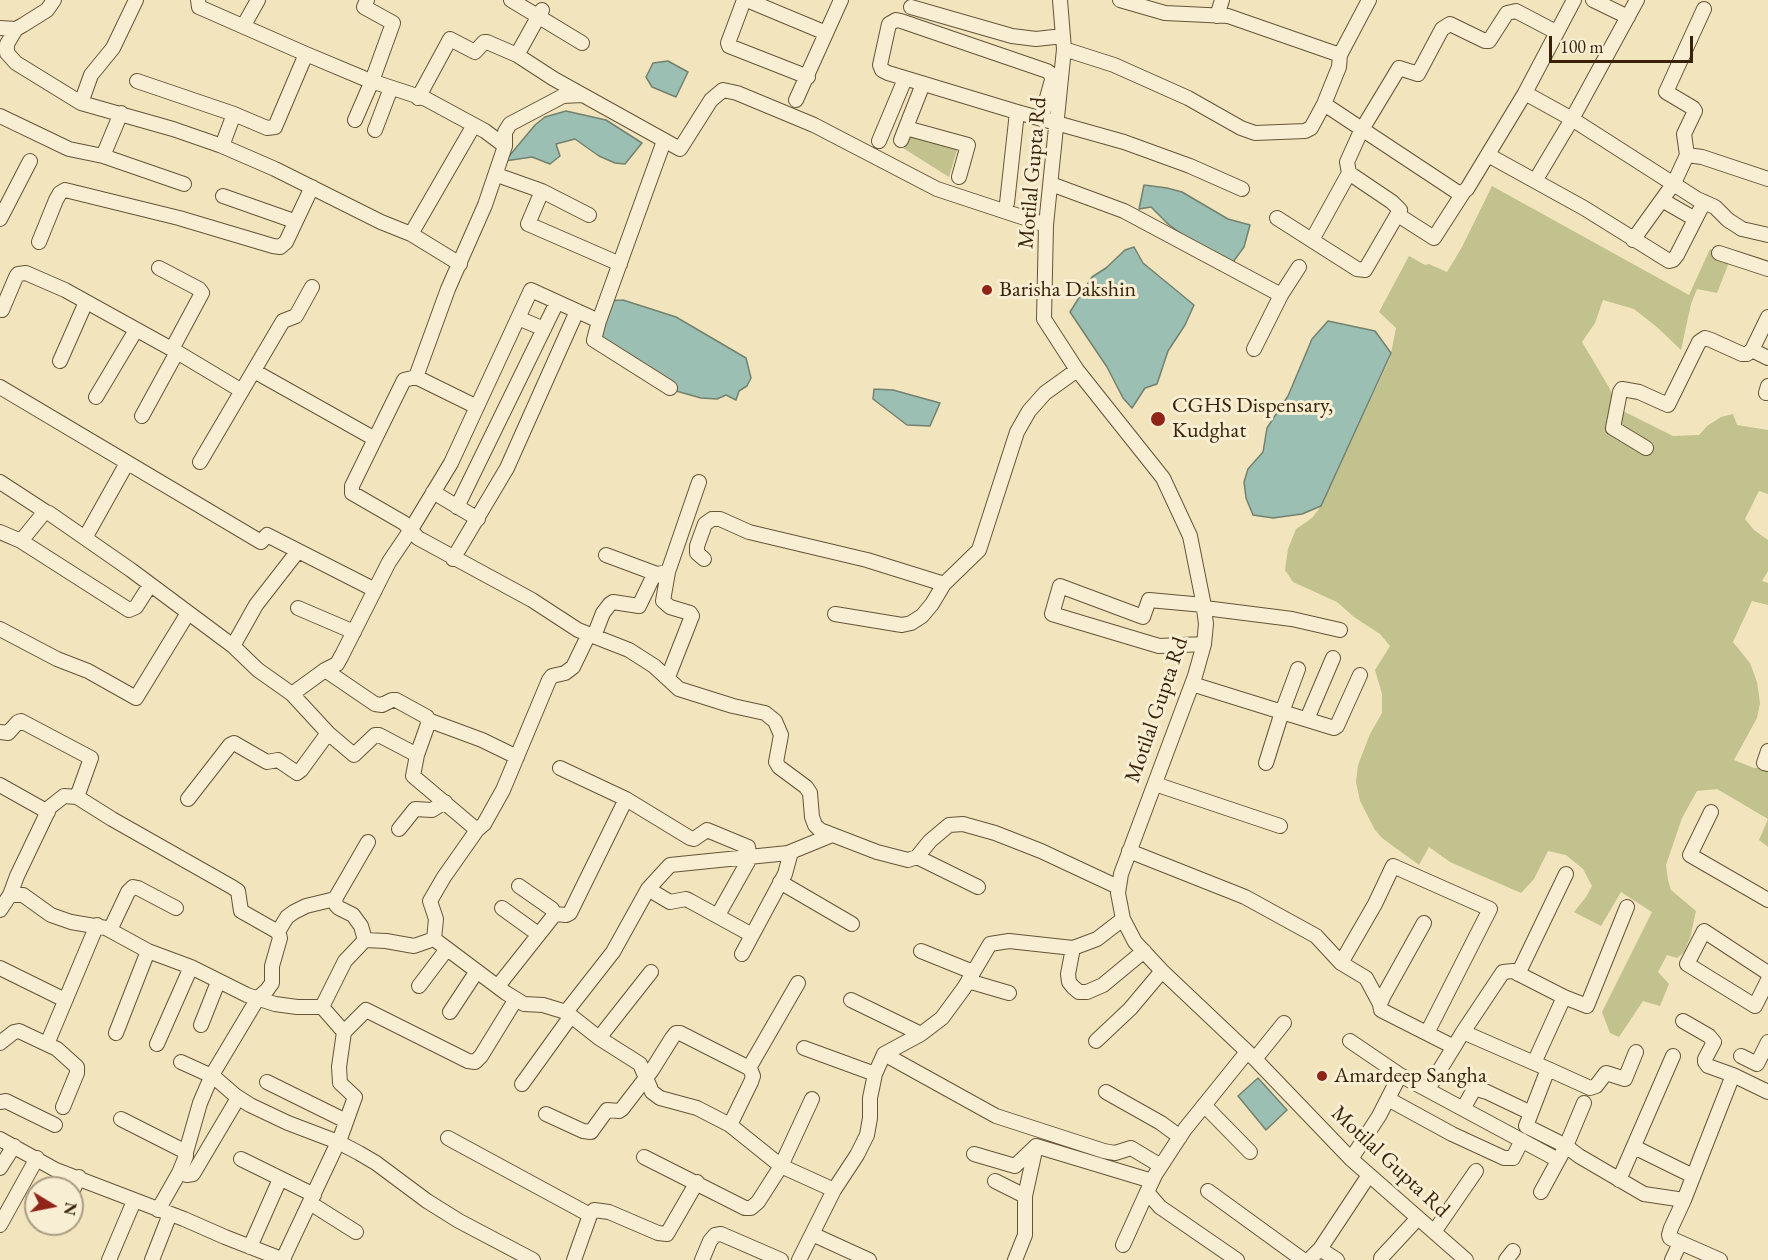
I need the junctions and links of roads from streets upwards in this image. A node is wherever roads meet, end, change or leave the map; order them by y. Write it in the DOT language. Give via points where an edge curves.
graph roads {
  1 [pos="54,0"];
  2 [pos="136,0"];
  3 [pos="198,0"];
  4 [pos="258,0"];
  5 [pos="367,0"];
  6 [pos="512,0"];
  7 [pos="746,0"];
  8 [pos="841,0"];
  9 [pos="1060,0"];
  10 [pos="1120,0"];
  11 [pos="1222,0"];
  12 [pos="1369,0"];
  13 [pos="1574,0"];
  14 [pos="1593,0"];
  15 [pos="1637,0"];
  16 [pos="911,7"];
  17 [pos="1704,9"];
  18 [pos="541,12"];
  19 [pos="1217,16"];
  20 [pos="1628,18"];
  21 [pos="244,25"];
  22 [pos="0,28"];
  23 [pos="16,29"];
  24 [pos="1556,32"];
  25 [pos="826,33"];
  26 [pos="1064,42"];
  27 [pos="582,43"];
  28 [pos="306,54"];
  29 [pos="517,55"];
  30 [pos="1340,55"];
  31 [pos="808,77"];
  32 [pos="905,79"];
  33 [pos="137,81"];
  34 [pos="372,81"];
  35 [pos="923,84"];
  36 [pos="391,88"];
  37 [pos="1525,93"];
  38 [pos="582,95"];
  39 [pos="418,98"];
  40 [pos="796,100"];
  41 [pos="81,103"];
  42 [pos="1324,104"];
  43 [pos="1017,112"];
  44 [pos="121,113"];
  45 [pos="234,114"];
  46 [pos="0,117"];
  47 [pos="1041,119"];
  48 [pos="1572,119"];
  49 [pos="355,120"];
  50 [pos="1058,123"];
  51 [pos="474,125"];
  52 [pos="375,130"];
  53 [pos="1363,130"];
  54 [pos="664,141"];
  55 [pos="879,141"];
  56 [pos="222,146"];
  57 [pos="505,146"];
  58 [pos="1488,155"];
  59 [pos="1688,155"];
  60 [pos="103,156"];
  61 [pos="30,161"];
  62 [pos="1349,173"];
  63 [pos="497,175"];
  64 [pos="959,177"];
  65 [pos="1768,179"];
  66 [pos="1535,181"];
  67 [pos="1674,183"];
  68 [pos="184,184"];
  69 [pos="1052,184"];
  70 [pos="312,187"];
  71 [pos="1242,189"];
  72 [pos="6,190"];
  73 [pos="542,191"];
  74 [pos="1463,193"];
  75 [pos="223,196"];
  76 [pos="1662,200"];
  77 [pos="1704,202"];
  78 [pos="1007,203"];
  79 [pos="589,215"];
  80 [pos="1398,215"];
  81 [pos="1277,218"];
  82 [pos="0,219"];
  83 [pos="1695,219"];
  84 [pos="294,221"];
  85 [pos="1046,225"];
  86 [pos="411,234"];
  87 [pos="1768,235"];
  88 [pos="1312,240"];
  89 [pos="1633,240"];
  90 [pos="39,242"];
  91 [pos="1719,253"];
  92 [pos="460,264"];
  93 [pos="620,264"];
  94 [pos="1299,267"];
  95 [pos="159,268"];
  96 [pos="1768,269"];
  97 [pos="312,287"];
  98 [pos="1281,295"];
  99 [pos="86,302"];
  100 [pos="557,302"];
  101 [pos="2,310"];
  102 [pos="577,311"];
  103 [pos="1768,317"];
  104 [pos="518,318"];
  105 [pos="599,321"];
  106 [pos="544,329"];
  107 [pos="136,330"];
  108 [pos="1254,349"];
  109 [pos="1752,350"];
  110 [pos="174,351"];
  111 [pos="1768,358"];
  112 [pos="60,361"];
  113 [pos="254,370"];
  114 [pos="1077,370"];
  115 [pos="416,377"];
  116 [pos="0,387"];
  117 [pos="670,388"];
  118 [pos="242,392"];
  119 [pos="96,397"];
  120 [pos="477,407"];
  121 [pos="142,416"];
  122 [pos="375,439"];
  123 [pos="1646,448"];
  124 [pos="200,462"];
  125 [pos="127,463"];
  126 [pos="0,482"];
  127 [pos="699,482"];
  128 [pos="433,492"];
  129 [pos="458,507"];
  130 [pos="46,512"];
  131 [pos="478,519"];
  132 [pos="410,531"];
  133 [pos="0,532"];
  134 [pos="85,538"];
  135 [pos="21,541"];
  136 [pos="298,551"];
  137 [pos="606,555"];
  138 [pos="453,559"];
  139 [pos="704,559"];
  140 [pos="663,573"];
  141 [pos="944,584"];
  142 [pos="150,585"];
  143 [pos="375,590"];
  144 [pos="1204,607"];
  145 [pos="298,608"];
  146 [pos="188,613"];
  147 [pos="835,614"];
  148 [pos="0,629"];
  149 [pos="1340,630"];
  150 [pos="354,632"];
  151 [pos="591,635"];
  152 [pos="1204,644"];
  153 [pos="232,646"];
  154 [pos="1333,658"];
  155 [pos="1299,669"];
  156 [pos="325,670"];
  157 [pos="1360,675"];
  158 [pos="668,677"];
  159 [pos="1192,684"];
  160 [pos="292,694"];
  161 [pos="1282,712"];
  162 [pos="1306,719"];
  163 [pos="428,720"];
  164 [pos="0,732"];
  165 [pos="328,733"];
  166 [pos="1768,751"];
  167 [pos="417,755"];
  168 [pos="517,757"];
  169 [pos="1266,763"];
  170 [pos="1768,764"];
  171 [pos="560,768"];
  172 [pos="1155,784"];
  173 [pos="0,785"];
  174 [pos="77,797"];
  175 [pos="188,799"];
  176 [pos="626,799"];
  177 [pos="445,802"];
  178 [pos="48,812"];
  179 [pos="1711,812"];
  180 [pos="1280,826"];
  181 [pos="399,829"];
  182 [pos="477,830"];
  183 [pos="832,835"];
  184 [pos="368,842"];
  185 [pos="1129,851"];
  186 [pos="791,852"];
  187 [pos="916,857"];
  188 [pos="750,858"];
  189 [pos="1566,874"];
  190 [pos="780,882"];
  191 [pos="519,886"];
  192 [pos="978,887"];
  193 [pos="1119,887"];
  194 [pos="648,890"];
  195 [pos="336,899"];
  196 [pos="1768,900"];
  197 [pos="3,903"];
  198 [pos="1627,907"];
  199 [pos="176,908"];
  200 [pos="502,908"];
  201 [pos="555,914"];
  202 [pos="718,915"];
  203 [pos="1123,919"];
  204 [pos="1424,923"];
  205 [pos="852,924"];
  206 [pos="104,928"];
  207 [pos="278,932"];
  208 [pos="538,934"];
  209 [pos="752,935"];
  210 [pos="434,939"];
  211 [pos="365,940"];
  212 [pos="1073,948"];
  213 [pos="447,949"];
  214 [pos="148,951"];
  215 [pos="921,951"];
  216 [pos="1144,951"];
  217 [pos="742,954"];
  218 [pos="1341,963"];
  219 [pos="191,967"];
  220 [pos="0,968"];
  221 [pos="477,971"];
  222 [pos="1162,971"];
  223 [pos="651,972"];
  224 [pos="1768,972"];
  225 [pos="1518,974"];
  226 [pos="971,976"];
  227 [pos="218,982"];
  228 [pos="798,983"];
  229 [pos="419,986"];
  230 [pos="498,986"];
  231 [pos="1766,990"];
  232 [pos="1008,993"];
  233 [pos="1564,997"];
  234 [pos="258,998"];
  235 [pos="516,999"];
  236 [pos="65,1000"];
  237 [pos="851,1000"];
  238 [pos="1380,1004"];
  239 [pos="322,1006"];
  240 [pos="450,1012"];
  241 [pos="569,1014"];
  242 [pos="1683,1021"];
  243 [pos="1284,1023"];
  244 [pos="201,1025"];
  245 [pos="344,1032"];
  246 [pos="1462,1032"];
  247 [pos="116,1033"];
  248 [pos="1427,1033"];
  249 [pos="921,1034"];
  250 [pos="599,1038"];
  251 [pos="1096,1041"];
  252 [pos="1350,1041"];
  253 [pos="1768,1042"];
  254 [pos="0,1043"];
  255 [pos="47,1044"];
  256 [pos="156,1044"];
  257 [pos="1454,1047"];
  258 [pos="804,1048"];
  259 [pos="1636,1052"];
  260 [pos="884,1054"];
  261 [pos="1251,1056"];
  262 [pos="1673,1056"];
  263 [pos="1741,1056"];
  264 [pos="182,1062"];
  265 [pos="1534,1063"];
  266 [pos="748,1068"];
  267 [pos="1548,1069"];
  268 [pos="875,1074"];
  269 [pos="212,1075"];
  270 [pos="1400,1075"];
  271 [pos="1733,1075"];
  272 [pos="645,1077"];
  273 [pos="267,1082"];
  274 [pos="522,1084"];
  275 [pos="1428,1089"];
  276 [pos="1106,1092"];
  277 [pos="1768,1092"];
  278 [pos="238,1098"];
  279 [pos="812,1099"];
  280 [pos="1388,1099"];
  281 [pos="0,1102"];
  282 [pos="1584,1103"];
  283 [pos="1204,1105"];
  284 [pos="63,1107"];
  285 [pos="1463,1109"];
  286 [pos="1531,1113"];
  287 [pos="546,1114"];
  288 [pos="121,1119"];
  289 [pos="346,1121"];
  290 [pos="55,1125"];
  291 [pos="730,1125"];
  292 [pos="1180,1137"];
  293 [pos="448,1138"];
  294 [pos="0,1139"];
  295 [pos="1522,1140"];
  296 [pos="338,1142"];
  297 [pos="14,1146"];
  298 [pos="1036,1146"];
  299 [pos="1566,1146"];
  300 [pos="1634,1147"];
  301 [pos="186,1152"];
  302 [pos="1250,1152"];
  303 [pos="974,1154"];
  304 [pos="644,1157"];
  305 [pos="37,1158"];
  306 [pos="241,1159"];
  307 [pos="1351,1159"];
  308 [pos="1558,1160"];
  309 [pos="781,1166"];
  310 [pos="1161,1166"];
  311 [pos="0,1168"];
  312 [pos="1476,1171"];
  313 [pos="179,1173"];
  314 [pos="1370,1175"];
  315 [pos="76,1176"];
  316 [pos="1693,1176"];
  317 [pos="84,1179"];
  318 [pos="280,1179"];
  319 [pos="1619,1180"];
  320 [pos="995,1181"];
  321 [pos="697,1182"];
  322 [pos="1149,1187"];
  323 [pos="834,1190"];
  324 [pos="1208,1191"];
  325 [pos="1541,1192"];
  326 [pos="1025,1196"];
  327 [pos="312,1199"];
  328 [pos="1684,1200"];
  329 [pos="134,1201"];
  330 [pos="164,1212"];
  331 [pos="590,1215"];
  332 [pos="1418,1218"];
  333 [pos="0,1225"];
  334 [pos="356,1232"];
  335 [pos="1434,1232"];
  336 [pos="812,1234"];
  337 [pos="1680,1243"];
  338 [pos="1123,1245"];
  339 [pos="1320,1249"];
  340 [pos="257,1253"];
  341 [pos="1381,1258"];
  342 [pos="109,1260"];
  343 [pos="152,1260"];
  344 [pos="283,1260"];
  345 [pos="533,1260"];
  346 [pos="574,1260"];
  347 [pos="702,1260"];
  348 [pos="781,1260"];
  349 [pos="799,1260"];
  350 [pos="869,1260"];
  351 [pos="1015,1260"];
  352 [pos="1237,1260"];
  353 [pos="1302,1260"];
  354 [pos="1309,1260"];
  355 [pos="1337,1260"];
  356 [pos="1466,1260"];
  357 [pos="1672,1260"];
  358 [pos="1720,1260"];
  1 -- 23 [label="street" via="47,10"];
  2 -- 41 [label="street" via="113,48 91,75"];
  3 -- 21 [label="street" via="199,7"];
  4 -- 21 [label="street"];
  5 -- 34 [label="street" via="364,7 393,23"];
  6 -- 18 [label="street"];
  7 -- 25 [label="street"];
  7 -- 31 [label="street" via="728,43 731,48"];
  8 -- 25 [label="street"];
  9 -- 26 [label="street, Motilal Gupta Rd"];
  10 -- 19 [label="street" via="1165,13"];
  11 -- 19 [label="street"];
  12 -- 30 [label="street"];
  13 -- 24 [label="street"];
  14 -- 20 [label="street"];
  15 -- 20 [label="street"];
  16 -- 26 [label="street" via="1012,36"];
  17 -- 59 [label="street" via="1666,92 1695,111 1683,134"];
  18 -- 27 [label="street"];
  18 -- 29 [label="street"];
  19 -- 30 [label="street" via="1238,19"];
  20 -- 48 [label="street"];
  21 -- 28 [label="street"];
  22 -- 23 [label="street"];
  23 -- 41 [label="street" via="7,44 7,53 16,63"];
  24 -- 37 [label="street"];
  24 -- 53 [label="street" via="1516,11 1507,13 1489,41 1446,25 1418,74 1399,68"];
  25 -- 31 [label="street"];
  26 -- 42 [label="street" via="1256,132 1305,131 1311,128"];
  26 -- 50 [label="street, Motilal Gupta Rd"];
  28 -- 34 [label="street"];
  28 -- 45 [label="street" via="274,127 267,128"];
  29 -- 38 [label="street"];
  29 -- 39 [label="street" via="488,42 475,52 450,39"];
  30 -- 42 [label="street"];
  31 -- 40 [label="street"];
  32 -- 35 [label="street"];
  32 -- 47 [label="street" via="882,70 880,65 889,24 896,20 1047,70 1052,80"];
  32 -- 55 [label="street"];
  33 -- 45 [label="street"];
  34 -- 36 [label="street"];
  34 -- 49 [label="street"];
  35 -- 43 [label="street"];
  35 -- 64 [label="street" via="903,134 968,145"];
  36 -- 39 [label="street"];
  36 -- 52 [label="street"];
  37 -- 48 [label="street"];
  37 -- 58 [label="street"];
  38 -- 54 [label="street"];
  38 -- 57 [label="street" via="563,96 510,124 505,132"];
  39 -- 51 [label="street"];
  41 -- 44 [label="street"];
  42 -- 53 [label="street"];
  43 -- 47 [label="street"];
  43 -- 78 [label="street"];
  44 -- 56 [label="street"];
  44 -- 60 [label="street"];
  45 -- 56 [label="street"];
  46 -- 60 [label="street" via="69,149"];
  47 -- 50 [label="street"];
  48 -- 66 [label="street"];
  48 -- 67 [label="street"];
  50 -- 69 [label="street, Motilal Gupta Rd"];
  50 -- 71 [label="street" via="1124,142"];
  51 -- 57 [label="street"];
  51 -- 86 [label="street"];
  53 -- 62 [label="street" via="1347,162"];
  53 -- 74 [label="street"];
  54 -- 85 [label="street" via="680,149 711,100 723,90 737,93 814,125 937,189"];
  54 -- 93 [label="street"];
  56 -- 70 [label="street"];
  57 -- 63 [label="street"];
  58 -- 66 [label="street"];
  58 -- 74 [label="street"];
  59 -- 65 [label="street"];
  59 -- 67 [label="street"];
  60 -- 68 [label="street"];
  61 -- 72 [label="street"];
  62 -- 80 [label="street" via="1398,207"];
  62 -- 88 [label="street"];
  63 -- 73 [label="street"];
  63 -- 92 [label="street"];
  66 -- 89 [label="street"];
  67 -- 76 [label="street"];
  67 -- 77 [label="street"];
  69 -- 85 [label="street, Motilal Gupta Rd"];
  69 -- 98 [label="street" via="1124,211"];
  70 -- 84 [label="street"];
  70 -- 86 [label="street"];
  72 -- 82 [label="street"];
  73 -- 79 [label="street"];
  73 -- 93 [label="street" via="528,224"];
  74 -- 80 [label="street" via="1434,238"];
  75 -- 84 [label="street"];
  76 -- 83 [label="street"];
  76 -- 89 [label="street"];
  77 -- 83 [label="street"];
  77 -- 87 [label="street" via="1742,229"];
  80 -- 88 [label="street" via="1365,270"];
  81 -- 88 [label="street"];
  83 -- 89 [label="street" via="1673,260"];
  84 -- 90 [label="street" via="280,247 65,190 56,200"];
  85 -- 114 [label="street, Motilal Gupta Rd" via="1044,319"];
  86 -- 92 [label="street"];
  91 -- 96 [label="street"];
  92 -- 115 [label="street"];
  93 -- 105 [label="street"];
  94 -- 98 [label="street"];
  95 -- 110 [label="street" via="202,293"];
  97 -- 113 [label="street" via="296,316 283,321"];
  98 -- 108 [label="street"];
  99 -- 101 [label="street" via="22,273 16,277"];
  99 -- 107 [label="street"];
  99 -- 112 [label="street"];
  100 -- 102 [label="street"];
  100 -- 104 [label="street" via="531,290"];
  100 -- 106 [label="street"];
  102 -- 105 [label="street"];
  102 -- 131 [label="street" via="507,468"];
  103 -- 109 [label="street"];
  104 -- 106 [label="street"];
  104 -- 120 [label="street"];
  105 -- 117 [label="street" via="594,340"];
  106 -- 129 [label="street"];
  107 -- 110 [label="street"];
  107 -- 119 [label="street"];
  109 -- 111 [label="street"];
  109 -- 123 [label="street" via="1742,354 1704,338 1668,405 1622,389 1613,428"];
  110 -- 118 [label="street"];
  110 -- 121 [label="street"];
  113 -- 118 [label="street"];
  113 -- 122 [label="street"];
  114 -- 141 [label="street" via="1044,393 1029,411 1017,432 979,550"];
  114 -- 144 [label="street, Motilal Gupta Rd" via="1163,478 1190,536"];
  115 -- 120 [label="street"];
  115 -- 122 [label="street" via="404,380"];
  116 -- 125 [label="street"];
  118 -- 124 [label="street"];
  120 -- 128 [label="street"];
  122 -- 132 [label="street" via="352,493 404,523"];
  125 -- 134 [label="street"];
  125 -- 136 [label="street" via="261,542 267,535"];
  126 -- 130 [label="street"];
  127 -- 140 [label="street"];
  128 -- 129 [label="street"];
  128 -- 132 [label="street"];
  129 -- 131 [label="street"];
  130 -- 134 [label="street"];
  130 -- 135 [label="street"];
  131 -- 138 [label="street"];
  132 -- 138 [label="street"];
  132 -- 143 [label="street"];
  133 -- 135 [label="street"];
  134 -- 142 [label="street"];
  135 -- 142 [label="street" via="129,610 135,608"];
  136 -- 143 [label="street"];
  136 -- 153 [label="street" via="256,605"];
  137 -- 140 [label="street"];
  138 -- 151 [label="street"];
  139 -- 141 [label="street" via="697,553 697,546 705,524 720,519 749,532 867,560"];
  140 -- 151 [label="street" via="652,579 639,606 613,602"];
  140 -- 158 [label="street" via="664,604 692,616"];
  141 -- 147 [label="street" via="927,610 911,623 902,625"];
  142 -- 146 [label="street"];
  143 -- 150 [label="street"];
  144 -- 149 [label="street"];
  144 -- 152 [label="street, Motilal Gupta Rd"];
  144 -- 152 [label="street" via="1149,600 1143,617 1060,586 1052,614 1159,646"];
  145 -- 150 [label="street"];
  146 -- 148 [label="street" via="136,698"];
  146 -- 153 [label="street"];
  150 -- 156 [label="street" via="337,664"];
  151 -- 158 [label="street" via="629,651"];
  151 -- 168 [label="street" via="573,667 549,680"];
  152 -- 159 [label="street, Motilal Gupta Rd"];
  153 -- 160 [label="street"];
  154 -- 162 [label="street"];
  155 -- 161 [label="street"];
  156 -- 160 [label="street"];
  156 -- 163 [label="street" via="375,704 396,700"];
  157 -- 162 [label="street" via="1336,727"];
  158 -- 183 [label="street" via="679,689 765,713 775,721 780,735 776,762 810,793 815,825"];
  159 -- 161 [label="street"];
  159 -- 172 [label="street, Motilal Gupta Rd"];
  160 -- 165 [label="street"];
  161 -- 162 [label="street"];
  161 -- 169 [label="street"];
  163 -- 167 [label="street"];
  163 -- 168 [label="street"];
  164 -- 174 [label="street" via="8,733 21,721 91,758"];
  165 -- 167 [label="street" via="354,755 375,735 380,735"];
  165 -- 175 [label="street" via="299,772 278,760 263,760 234,743"];
  166 -- 170 [label="street" via="1764,763"];
  167 -- 177 [label="street" via="412,776"];
  168 -- 182 [label="street" via="503,790"];
  171 -- 176 [label="street"];
  172 -- 180 [label="street"];
  172 -- 185 [label="street, Motilal Gupta Rd"];
  173 -- 178 [label="street"];
  174 -- 178 [label="street" via="64,796"];
  174 -- 207 [label="street" via="238,891 241,911"];
  176 -- 188 [label="street" via="690,838 706,830 746,845"];
  176 -- 201 [label="street" via="570,913"];
  177 -- 181 [label="street" via="432,810 415,809"];
  177 -- 182 [label="street"];
  178 -- 197 [label="street"];
  179 -- 196 [label="street" via="1690,855"];
  182 -- 210 [label="street" via="430,901 436,919"];
  183 -- 186 [label="street"];
  183 -- 187 [label="street" via="900,859"];
  184 -- 195 [label="street"];
  185 -- 193 [label="street, Motilal Gupta Rd"];
  185 -- 218 [label="street" via="1245,897 1316,936"];
  186 -- 188 [label="street"];
  186 -- 190 [label="street"];
  187 -- 192 [label="street"];
  187 -- 193 [label="street" via="949,825 963,824 1032,847"];
  188 -- 194 [label="street" via="670,865"];
  188 -- 202 [label="street"];
  189 -- 225 [label="street"];
  190 -- 205 [label="street"];
  190 -- 209 [label="street"];
  191 -- 201 [label="street"];
  193 -- 203 [label="street, Motilal Gupta Rd"];
  194 -- 202 [label="street" via="670,902 686,899"];
  194 -- 241 [label="street" via="613,952"];
  195 -- 207 [label="street" via="294,912"];
  195 -- 211 [label="street" via="336,905 353,915 361,926"];
  197 -- 206 [label="street" via="22,895 51,915"];
  198 -- 233 [label="street" via="1587,1006"];
  199 -- 206 [label="street" via="133,887"];
  200 -- 208 [label="street"];
  201 -- 208 [label="street"];
  202 -- 209 [label="street"];
  203 -- 212 [label="street" via="1097,939"];
  203 -- 216 [label="street, Motilal Gupta Rd"];
  204 -- 238 [label="street"];
  206 -- 214 [label="street"];
  206 -- 236 [label="street"];
  207 -- 234 [label="street" via="272,983"];
  208 -- 230 [label="street"];
  209 -- 217 [label="street"];
  210 -- 211 [label="street" via="414,946"];
  210 -- 213 [label="street"];
  211 -- 239 [label="street" via="345,961"];
  212 -- 216 [label="street" via="1069,982 1079,992 1103,985"];
  212 -- 226 [label="street" via="1000,941 990,944"];
  213 -- 221 [label="street"];
  213 -- 229 [label="street"];
  214 -- 219 [label="street"];
  214 -- 247 [label="street"];
  215 -- 226 [label="street"];
  216 -- 222 [label="street, Motilal Gupta Rd"];
  218 -- 238 [label="street" via="1366,978"];
  218 -- 248 [label="street" via="1393,866 1490,909"];
  219 -- 227 [label="street"];
  219 -- 256 [label="street"];
  220 -- 236 [label="street"];
  221 -- 230 [label="street"];
  221 -- 240 [label="street"];
  222 -- 251 [label="street"];
  222 -- 261 [label="street, Motilal Gupta Rd"];
  223 -- 250 [label="street"];
  224 -- 231 [label="street" via="1704,931 1687,964 1755,1006"];
  225 -- 233 [label="street"];
  225 -- 246 [label="street" via="1503,972"];
  226 -- 232 [label="street"];
  226 -- 249 [label="street" via="942,1018"];
  227 -- 234 [label="street"];
  227 -- 244 [label="street"];
  228 -- 266 [label="street"];
  230 -- 235 [label="street"];
  233 -- 265 [label="street"];
  234 -- 239 [label="street" via="286,1006"];
  234 -- 269 [label="street"];
  235 -- 241 [label="street"];
  235 -- 245 [label="street" via="475,1062 366,1010"];
  236 -- 255 [label="street"];
  237 -- 249 [label="street"];
  238 -- 248 [label="street" via="1388,1015"];
  239 -- 245 [label="street"];
  241 -- 250 [label="street"];
  241 -- 274 [label="street"];
  242 -- 271 [label="street" via="1714,1042 1705,1062 1708,1066"];
  243 -- 261 [label="street"];
  245 -- 289 [label="street" via="340,1083 355,1097"];
  246 -- 257 [label="street"];
  246 -- 265 [label="street"];
  248 -- 257 [label="street"];
  249 -- 260 [label="street"];
  250 -- 272 [label="street" via="640,1064"];
  252 -- 270 [label="street"];
  253 -- 263 [label="street" via="1757,1064"];
  254 -- 255 [label="street" via="19,1032"];
  255 -- 284 [label="street" via="78,1069"];
  257 -- 275 [label="street"];
  258 -- 268 [label="street"];
  259 -- 267 [label="street" via="1625,1079 1606,1073 1590,1088"];
  260 -- 268 [label="street"];
  260 -- 310 [label="street" via="996,1116 1104,1151 1115,1153 1131,1148"];
  261 -- 283 [label="street"];
  261 -- 307 [label="street, Motilal Gupta Rd"];
  262 -- 300 [label="street"];
  264 -- 269 [label="street"];
  265 -- 267 [label="street"];
  266 -- 272 [label="street" via="676,1033"];
  266 -- 291 [label="street" via="753,1076"];
  267 -- 286 [label="street"];
  268 -- 323 [label="street" via="867,1135"];
  269 -- 278 [label="street"];
  269 -- 301 [label="street"];
  270 -- 275 [label="street"];
  270 -- 280 [label="street"];
  271 -- 277 [label="street"];
  271 -- 316 [label="street"];
  272 -- 287 [label="street" via="622,1109 608,1110 591,1132"];
  272 -- 291 [label="street" via="652,1092 660,1098 697,1108"];
  273 -- 289 [label="street"];
  275 -- 285 [label="street"];
  276 -- 292 [label="street"];
  278 -- 296 [label="street"];
  278 -- 313 [label="street" via="193,1174"];
  279 -- 309 [label="street"];
  280 -- 295 [label="street" via="1504,1158 1513,1158"];
  280 -- 307 [label="street"];
  281 -- 290 [label="street" via="6,1101"];
  282 -- 299 [label="street"];
  283 -- 292 [label="street"];
  283 -- 302 [label="street"];
  285 -- 286 [label="street" via="1477,1089"];
  285 -- 295 [label="street"];
  286 -- 299 [label="street" via="1526,1126"];
  288 -- 301 [label="street"];
  289 -- 296 [label="street"];
  291 -- 309 [label="street"];
  292 -- 310 [label="street"];
  293 -- 331 [label="street"];
  294 -- 297 [label="street"];
  295 -- 308 [label="street"];
  296 -- 327 [label="street"];
  296 -- 345 [label="street" via="376,1163 459,1221"];
  297 -- 305 [label="street"];
  297 -- 311 [label="street"];
  298 -- 303 [label="street" via="1015,1166"];
  298 -- 322 [label="street"];
  298 -- 326 [label="street"];
  299 -- 308 [label="street"];
  299 -- 319 [label="street"];
  300 -- 316 [label="street"];
  300 -- 319 [label="street"];
  301 -- 313 [label="street"];
  304 -- 321 [label="street"];
  305 -- 315 [label="street"];
  305 -- 333 [label="street"];
  306 -- 318 [label="street"];
  307 -- 314 [label="street, Motilal Gupta Rd"];
  308 -- 325 [label="street"];
  309 -- 321 [label="street" via="759,1202 751,1208"];
  309 -- 323 [label="street"];
  310 -- 322 [label="street"];
  312 -- 335 [label="street"];
  313 -- 330 [label="street"];
  314 -- 332 [label="street, Motilal Gupta Rd"];
  314 -- 339 [label="street"];
  316 -- 328 [label="street"];
  317 -- 329 [label="street"];
  318 -- 327 [label="street"];
  318 -- 340 [label="street"];
  319 -- 328 [label="street" via="1644,1194"];
  320 -- 326 [label="street"];
  321 -- 331 [label="street" via="667,1234 601,1210"];
  322 -- 338 [label="street"];
  322 -- 352 [label="street" via="1160,1207"];
  323 -- 336 [label="street"];
  324 -- 353 [label="street"];
  326 -- 351 [label="street" via="1025,1234"];
  327 -- 334 [label="street"];
  327 -- 344 [label="street"];
  328 -- 337 [label="street" via="1669,1235"];
  329 -- 330 [label="street"];
  329 -- 342 [label="street"];
  330 -- 340 [label="street"];
  330 -- 343 [label="street"];
  331 -- 346 [label="street"];
  332 -- 335 [label="street, Motilal Gupta Rd"];
  332 -- 341 [label="street"];
  335 -- 356 [label="street, Motilal Gupta Rd"];
  336 -- 349 [label="street"];
  336 -- 350 [label="street"];
  337 -- 357 [label="street"];
  337 -- 358 [label="street"];
  339 -- 354 [label="street"];
  339 -- 355 [label="street"];
  340 -- 344 [label="street"];
  347 -- 348 [label="street" via="710,1241 721,1234"];
}
